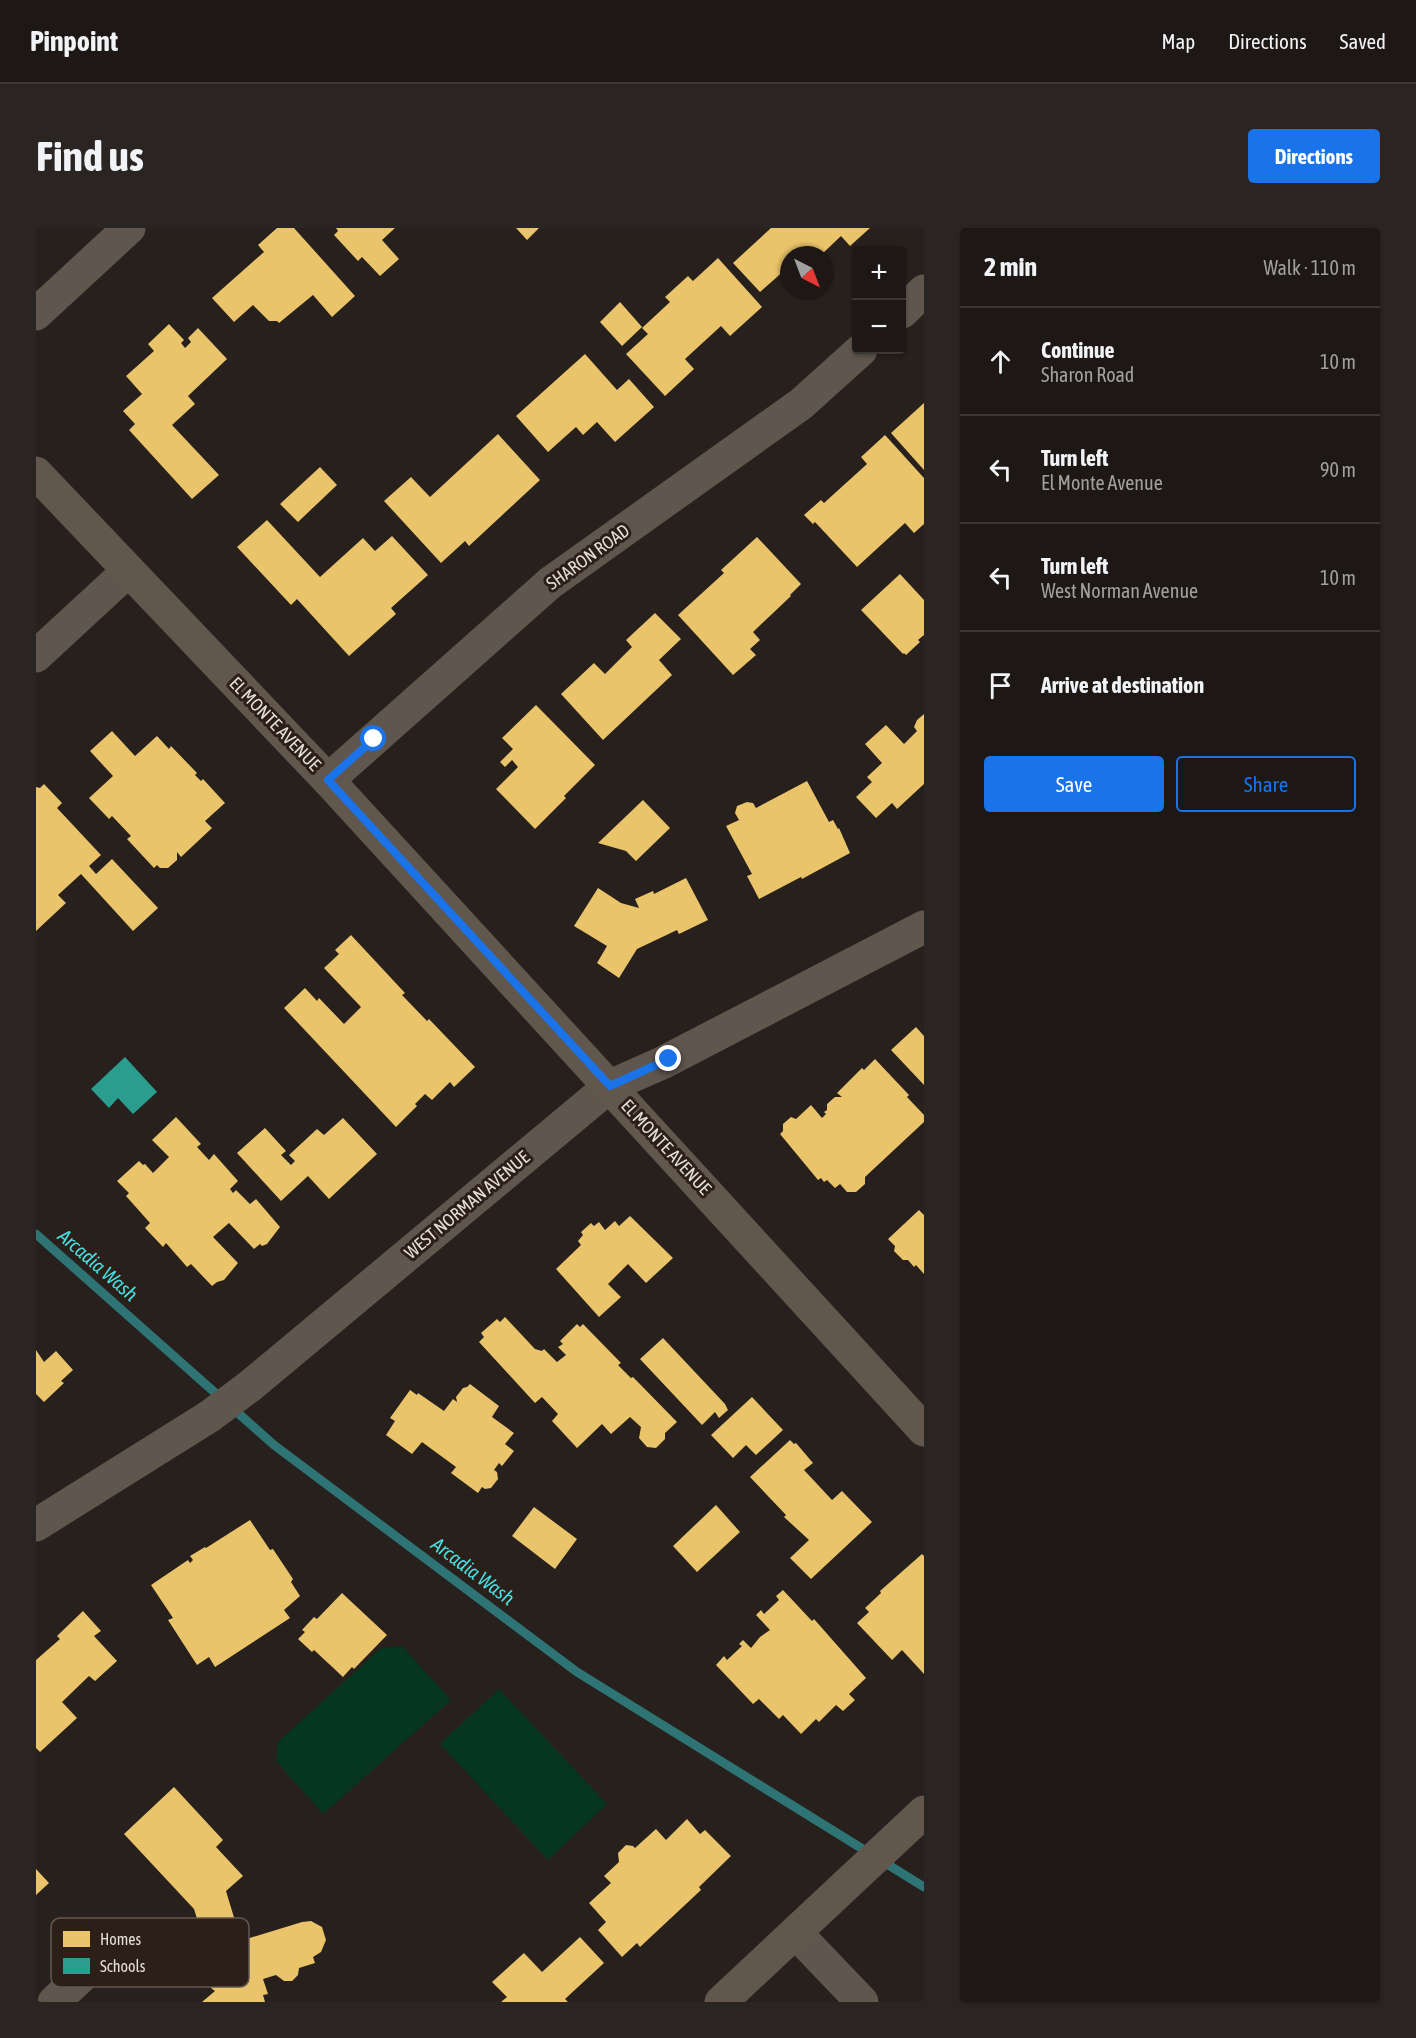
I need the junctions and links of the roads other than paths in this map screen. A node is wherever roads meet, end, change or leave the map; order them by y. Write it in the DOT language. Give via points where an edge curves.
graph roads {
  1 [pos="129,228"];
  2 [pos="924,291"];
  3 [pos="906,308"];
  4 [pos="36,314"];
  5 [pos="857,354"];
  6 [pos="36,473"];
  7 [pos="128,571"];
  8 [pos="36,656"];
  9 [pos="328,780"];
  10 [pos="924,927"];
  11 [pos="610,1086"];
  12 [pos="924,1430"];
  13 [pos="36,1525"];
  14 [pos="924,1812"];
  15 [pos="796,1933"];
  16 [pos="70,1987"];
  17 [pos="54,2002"];
  18 [pos="722,2002"];
  19 [pos="862,2002"];
  1 -- 4 [label="street"];
  2 -- 3 [label="street"];
  5 -- 9 [label="street, SHARON ROAD" via="801,404 550,583"];
  6 -- 7 [label="street, EL MONTE AVENUE"];
  7 -- 8 [label="street"];
  7 -- 9 [label="street, EL MONTE AVENUE"];
  9 -- 11 [label="street, EL MONTE AVENUE"];
  10 -- 11 [label="street, WEST NORMAN AVENUE"];
  11 -- 12 [label="street, EL MONTE AVENUE"];
  11 -- 13 [label="street, WEST NORMAN AVENUE" via="250,1386 210,1416"];
  14 -- 15 [label="street"];
  15 -- 18 [label="street"];
  15 -- 19 [label="street"];
  16 -- 17 [label="street"];
}
